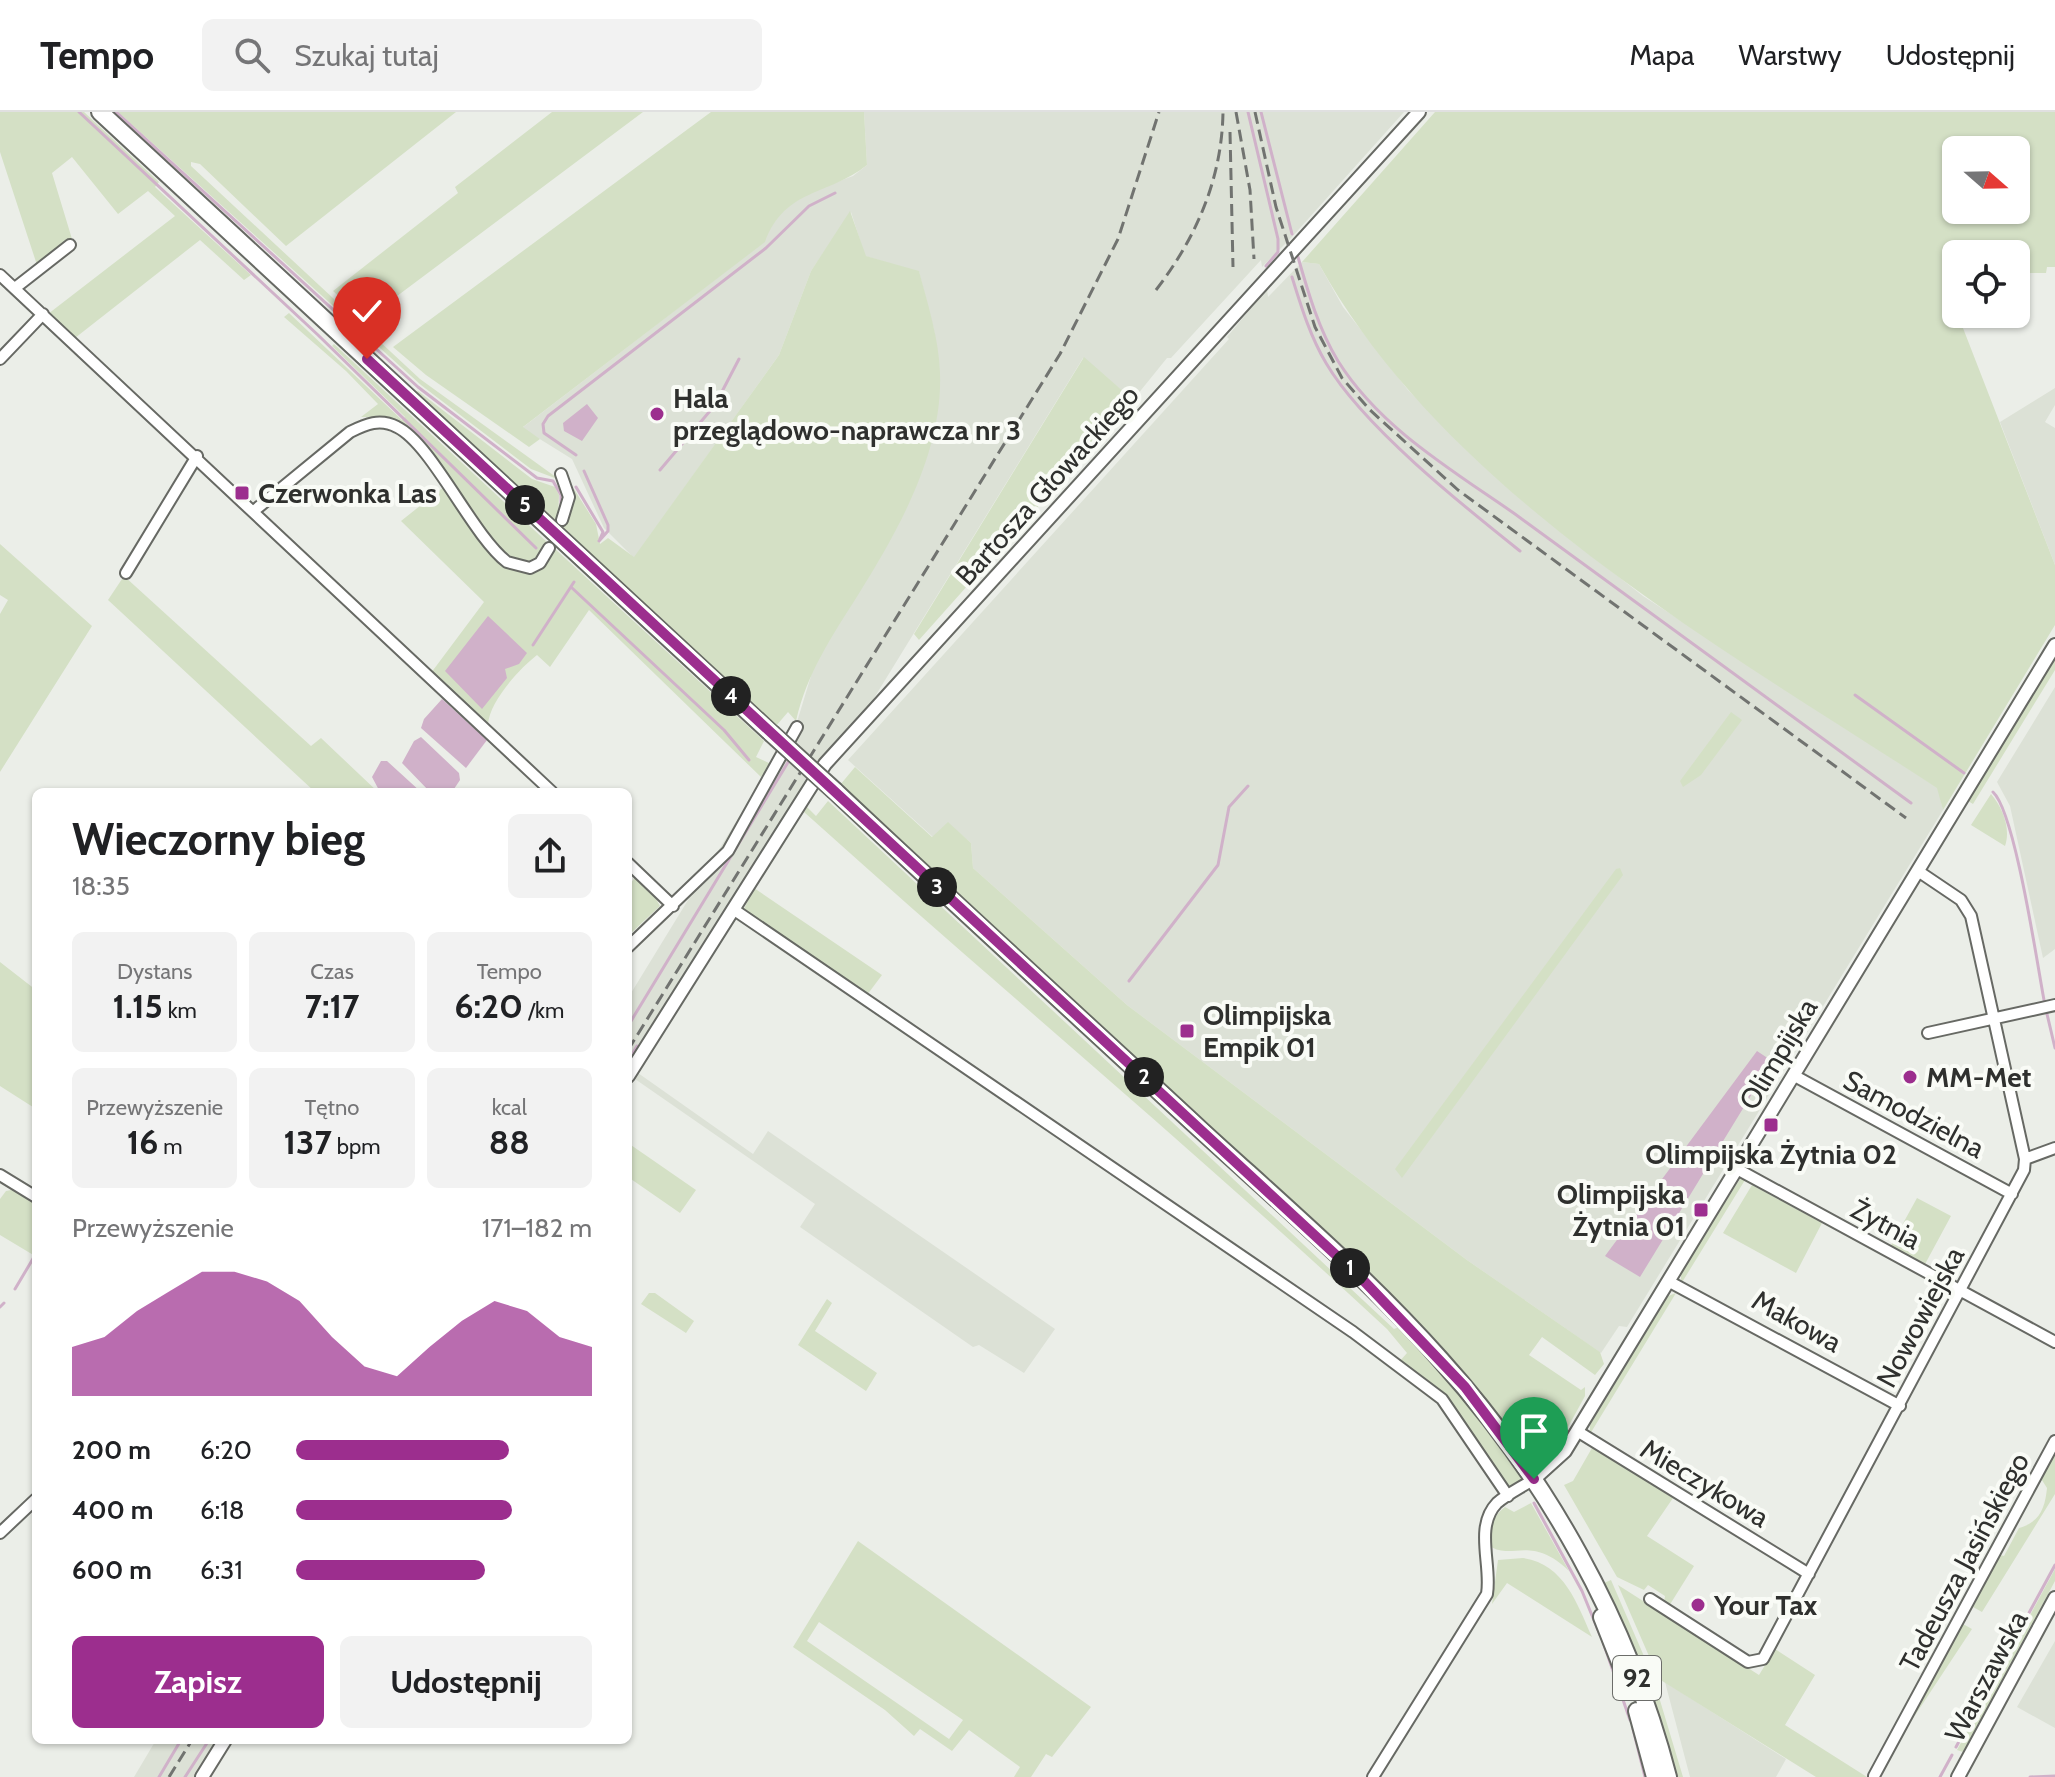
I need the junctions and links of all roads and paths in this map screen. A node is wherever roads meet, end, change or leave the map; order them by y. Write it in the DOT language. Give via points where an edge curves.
graph roads {
  1 [pos="100,112"];
  2 [pos="1419,112"];
  3 [pos="70,245"];
  4 [pos="0,275"];
  5 [pos="15,288"];
  6 [pos="43,314"];
  7 [pos="0,359"];
  8 [pos="197,456"];
  9 [pos="561,474"];
  10 [pos="255,510"];
  11 [pos="562,520"];
  12 [pos="549,548"];
  13 [pos="126,573"];
  14 [pos="2055,645"];
  15 [pos="797,727"];
  16 [pos="548,788"];
  17 [pos="632,867"];
  18 [pos="1918,871"];
  19 [pos="673,906"];
  20 [pos="733,909"];
  21 [pos="632,943"];
  22 [pos="2055,1005"];
  23 [pos="1993,1019"];
  24 [pos="1928,1033"];
  25 [pos="632,1070"];
  26 [pos="1793,1075"];
  27 [pos="2055,1148"];
  28 [pos="2025,1159"];
  29 [pos="1737,1169"];
  30 [pos="4,1177"];
  31 [pos="0,1189"];
  32 [pos="32,1194"];
  33 [pos="2012,1194"];
  34 [pos="1668,1281"];
  35 [pos="1961,1291"];
  36 [pos="2055,1342"];
  37 [pos="1900,1406"];
  38 [pos="1577,1431"];
  39 [pos="2055,1441"];
  40 [pos="1534,1479"];
  41 [pos="1508,1496"];
  42 [pos="32,1503"];
  43 [pos="0,1533"];
  44 [pos="1809,1574"];
  45 [pos="1594,1585"];
  46 [pos="2055,1598"];
  47 [pos="1650,1599"];
  48 [pos="223,1744"];
  49 [pos="1874,1776"];
  50 [pos="202,1777"];
  51 [pos="1373,1777"];
  52 [pos="1655,1777"];
  53 [pos="1668,1777"];
  54 [pos="1958,1777"];
  1 -- 40 [label="main road, 92, bridge" via="1394,1310 1465,1387"];
  2 -- 20 [label="street, Bartosza Głowackiego" via="825,764"];
  3 -- 5 [label="street"];
  4 -- 5 [label="street"];
  5 -- 6 [label="street"];
  6 -- 7 [label="street"];
  6 -- 8 [label="street"];
  8 -- 10 [label="street"];
  8 -- 13 [label="street"];
  9 -- 11 [label="street" via="569,497"];
  10 -- 12 [label="street" via="350,432 381,422 408,434 507,562 530,568"];
  10 -- 16 [label="street"];
  14 -- 18 [label="street, Olimpijska"];
  15 -- 19 [label="street" via="728,851"];
  17 -- 19 [label="street"];
  18 -- 23 [label="street" via="1967,907"];
  18 -- 26 [label="street, Olimpijska"];
  19 -- 21 [label="street"];
  20 -- 25 [label="street, Bartosza Głowackiego"];
  20 -- 41 [label="street" via="1353,1332 1442,1399"];
  22 -- 23 [label="street"];
  23 -- 24 [label="street"];
  23 -- 28 [label="street"];
  26 -- 29 [label="street, Olimpijska"];
  26 -- 33 [label="street, Samodzielna"];
  27 -- 28 [label="street"];
  28 -- 33 [label="street, Nowowiejska"];
  29 -- 34 [label="street, Olimpijska"];
  29 -- 35 [label="street, Żytnia"];
  30 -- 31 [label="street"];
  30 -- 32 [label="street"];
  33 -- 35 [label="street, Nowowiejska"];
  34 -- 37 [label="street, Makowa"];
  34 -- 38 [label="street, Olimpijska"];
  35 -- 36 [label="street, Żytnia"];
  35 -- 37 [label="street, Nowowiejska"];
  37 -- 44 [label="street, Nowowiejska"];
  38 -- 40 [label="street, Olimpijska" via="1555,1462"];
  38 -- 44 [label="street, Mieczykowa"];
  39 -- 49 [label="street, Tadeusza Jasińskiego"];
  40 -- 41 [label="street"];
  40 -- 45 [label="main road, 92"];
  41 -- 51 [label="street" via="1487,1519 1487,1594"];
  42 -- 43 [label="street"];
  44 -- 47 [label="street, Nowowiejska" via="1763,1659 1755,1664"];
  45 -- 52 [label="main road, 92"];
  45 -- 53 [label="main road, 92" via="1624,1641"];
  46 -- 54 [label="street, Warszawska"];
  48 -- 50 [label="street"];
}
